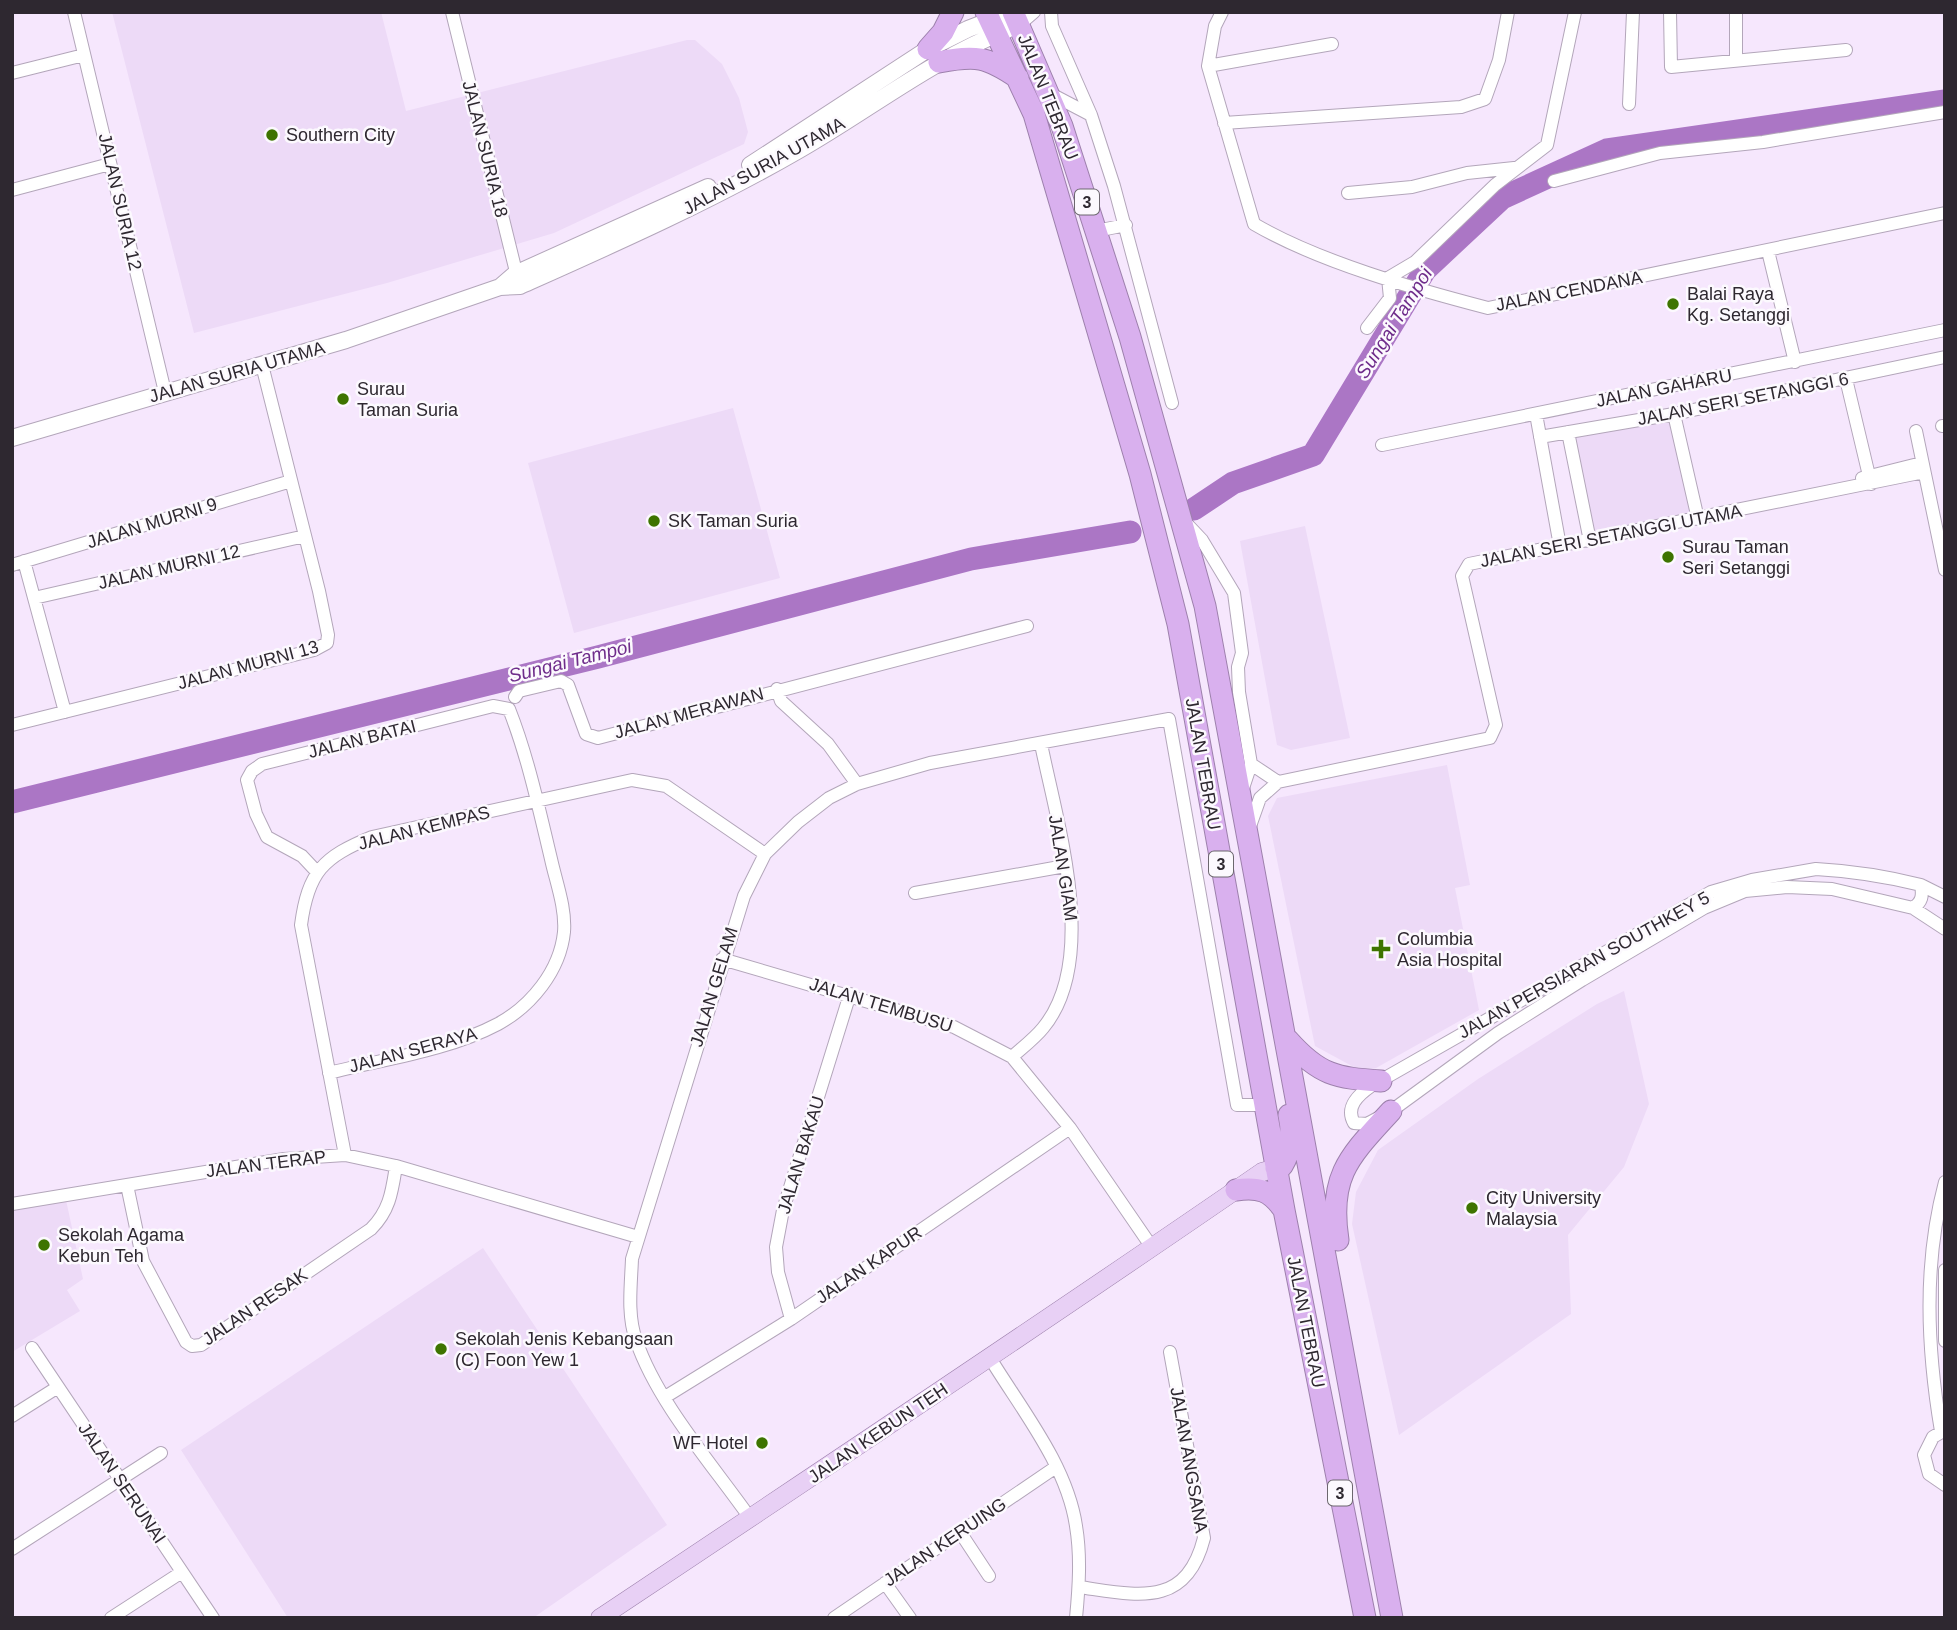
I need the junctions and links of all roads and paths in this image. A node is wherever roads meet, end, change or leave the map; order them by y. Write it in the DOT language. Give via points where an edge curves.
graph roads {
  1 [pos="74,12"];
  2 [pos="452,12"];
  3 [pos="953,12"];
  4 [pos="1051,12"];
  5 [pos="1222,12"];
  6 [pos="1508,12"];
  7 [pos="1575,12"];
  8 [pos="1633,12"];
  9 [pos="1670,12"];
  10 [pos="1736,12"];
  11 [pos="1020,16"];
  12 [pos="992,22"];
  13 [pos="1332,44"];
  14 [pos="1846,50"];
  15 [pos="84,55"];
  16 [pos="933,55"];
  17 [pos="1737,60"];
  18 [pos="1208,66"];
  19 [pos="12,73"];
  20 [pos="1018,78"];
  21 [pos="1049,93"];
  22 [pos="1629,104"];
  23 [pos="1945,112"];
  24 [pos="1091,115"];
  25 [pos="1224,123"];
  26 [pos="110,164"];
  27 [pos="1518,167"];
  28 [pos="1554,181"];
  29 [pos="12,190"];
  30 [pos="1348,193"];
  31 [pos="1945,213"];
  32 [pos="1126,225"];
  33 [pos="1096,231"];
  34 [pos="1768,251"];
  35 [pos="1392,279"];
  36 [pos="518,280"];
  37 [pos="1367,328"];
  38 [pos="1945,330"];
  39 [pos="1153,331"];
  40 [pos="1130,337"];
  41 [pos="1945,357"];
  42 [pos="1795,362"];
  43 [pos="262,365"];
  44 [pos="1846,379"];
  45 [pos="165,392"];
  46 [pos="1171,403"];
  47 [pos="1536,414"];
  48 [pos="1674,414"];
  49 [pos="1916,431"];
  50 [pos="1568,432"];
  51 [pos="1540,437"];
  52 [pos="12,438"];
  53 [pos="1382,445"];
  54 [pos="1923,468"];
  55 [pos="1870,479"];
  56 [pos="291,481"];
  57 [pos="1181,519"];
  58 [pos="1698,519"];
  59 [pos="305,536"];
  60 [pos="1590,541"];
  61 [pos="1560,546"];
  62 [pos="18,563"];
  63 [pos="1945,570"];
  64 [pos="34,598"];
  65 [pos="1027,626"];
  66 [pos="777,689"];
  67 [pos="515,696"];
  68 [pos="65,712"];
  69 [pos="12,725"];
  70 [pos="1041,744"];
  71 [pos="1251,764"];
  72 [pos="1278,782"];
  73 [pos="857,784"];
  74 [pos="1242,792"];
  75 [pos="537,801"];
  76 [pos="1248,832"];
  77 [pos="765,854"];
  78 [pos="1065,866"];
  79 [pos="317,872"];
  80 [pos="1921,885"];
  81 [pos="915,893"];
  82 [pos="1945,897"];
  83 [pos="1913,908"];
  84 [pos="1945,929"];
  85 [pos="1270,947"];
  86 [pos="722,959"];
  87 [pos="850,994"];
  88 [pos="1287,1039"];
  89 [pos="1012,1057"];
  90 [pos="329,1073"];
  91 [pos="1381,1081"];
  92 [pos="1391,1111"];
  93 [pos="1266,1115"];
  94 [pos="1070,1128"];
  95 [pos="345,1155"];
  96 [pos="1274,1162"];
  97 [pos="396,1166"];
  98 [pos="1945,1182"];
  99 [pos="127,1185"];
  100 [pos="1236,1190"];
  101 [pos="1316,1194"];
  102 [pos="12,1204"];
  103 [pos="1284,1210"];
  104 [pos="638,1237"];
  105 [pos="1152,1245"];
  106 [pos="1945,1270"];
  107 [pos="791,1319"];
  108 [pos="1945,1341"];
  109 [pos="32,1348"];
  110 [pos="1170,1352"];
  111 [pos="990,1358"];
  112 [pos="58,1387"];
  113 [pos="665,1397"];
  114 [pos="12,1416"];
  115 [pos="1356,1422"];
  116 [pos="1943,1431"];
  117 [pos="161,1453"];
  118 [pos="1056,1467"];
  119 [pos="119,1479"];
  120 [pos="1945,1485"];
  121 [pos="750,1518"];
  122 [pos="960,1532"];
  123 [pos="12,1549"];
  124 [pos="182,1572"];
  125 [pos="989,1576"];
  126 [pos="885,1583"];
  127 [pos="1079,1587"];
  128 [pos="111,1618"];
  129 [pos="213,1618"];
  130 [pos="600,1618"];
  131 [pos="834,1618"];
  132 [pos="910,1618"];
  133 [pos="1076,1618"];
  134 [pos="1365,1618"];
  135 [pos="1392,1618"];
  1 -- 15 [label="street, JALAN SURIA 12"];
  2 -- 36 [label="street, JALAN SURIA 18"];
  3 -- 16 [label="highway"];
  4 -- 24 [label="street" via="1052,26"];
  5 -- 18 [label="street, JALAN CENDANA"];
  6 -- 25 [label="street" via="1499,60 1485,99 1461,107"];
  7 -- 27 [label="street" via="1547,145"];
  8 -- 22 [label="street"];
  9 -- 17 [label="street" via="1671,67"];
  10 -- 17 [label="street"];
  11 -- 12 [label="main road, JALAN SURIA UTAMA"];
  11 -- 21 [label="highway, JALAN TEBRAU / 3"];
  12 -- 16 [label="main road, JALAN SURIA UTAMA"];
  12 -- 20 [label="highway, JALAN TEBRAU / 3"];
  13 -- 18 [label="street"];
  14 -- 17 [label="street"];
  15 -- 19 [label="street"];
  15 -- 26 [label="street, JALAN SURIA 12"];
  16 -- 20 [label="highway" via="988,59"];
  16 -- 36 [label="main road, JALAN SURIA UTAMA" via="734,175"];
  18 -- 25 [label="street, JALAN CENDANA"];
  20 -- 93 [label="highway, JALAN TEBRAU / 3" via="1034,114 1076,251 1178,624"];
  21 -- 24 [label="street"];
  21 -- 33 [label="highway, JALAN TEBRAU / 3"];
  23 -- 28 [label="street" via="1796,138 1660,153"];
  24 -- 32 [label="street"];
  25 -- 35 [label="street, JALAN CENDANA" via="1254,224"];
  26 -- 29 [label="street"];
  26 -- 45 [label="street, JALAN SURIA 12"];
  27 -- 30 [label="street" via="1412,187"];
  27 -- 35 [label="street"];
  31 -- 34 [label="street, JALAN CENDANA"];
  32 -- 33 [label="street"];
  32 -- 39 [label="street"];
  33 -- 40 [label="highway, JALAN TEBRAU / 3"];
  34 -- 35 [label="street, JALAN CENDANA" via="1488,308"];
  34 -- 42 [label="street"];
  35 -- 37 [label="street" via="1390,298"];
  36 -- 43 [label="main road, JALAN SURIA UTAMA" via="367,334"];
  38 -- 42 [label="street, JALAN GAHARU"];
  39 -- 40 [label="street"];
  39 -- 46 [label="street"];
  40 -- 57 [label="highway, JALAN TEBRAU / 3"];
  41 -- 44 [label="street, JALAN SERI SETANGGI 6"];
  42 -- 47 [label="street, JALAN GAHARU"];
  43 -- 45 [label="main road, JALAN SURIA UTAMA"];
  43 -- 56 [label="street, JALAN MURNI 13"];
  44 -- 48 [label="street, JALAN SERI SETANGGI 6"];
  44 -- 55 [label="street"];
  45 -- 52 [label="main road, JALAN SURIA UTAMA"];
  47 -- 51 [label="street"];
  47 -- 53 [label="street, JALAN GAHARU"];
  48 -- 50 [label="street, JALAN SERI SETANGGI 6"];
  48 -- 58 [label="street"];
  49 -- 54 [label="street"];
  50 -- 51 [label="street, JALAN SERI SETANGGI 6"];
  50 -- 60 [label="street"];
  51 -- 61 [label="street"];
  54 -- 55 [label="street, JALAN SERI SETANGGI UTAMA"];
  54 -- 63 [label="street"];
  55 -- 58 [label="street, JALAN SERI SETANGGI UTAMA"];
  56 -- 59 [label="street, JALAN MURNI 13"];
  56 -- 62 [label="street, JALAN MURNI 9"];
  57 -- 71 [label="street" via="1202,540 1234,593 1242,653 1239,692"];
  57 -- 74 [label="highway, JALAN TEBRAU / 3" via="1205,606"];
  58 -- 60 [label="street, JALAN SERI SETANGGI UTAMA"];
  59 -- 64 [label="street, JALAN MURNI 12"];
  59 -- 68 [label="street, JALAN MURNI 13" via="327,643"];
  60 -- 61 [label="street, JALAN SERI SETANGGI UTAMA"];
  61 -- 72 [label="street, JALAN SERI SETANGGI UTAMA" via="1469,564 1462,576 1496,725 1490,738"];
  62 -- 64 [label="street"];
  64 -- 68 [label="street"];
  65 -- 66 [label="street, JALAN MERAWAN"];
  66 -- 67 [label="street, JALAN MERAWAN" via="598,738 586,734 568,685 561,681 519,691"];
  66 -- 73 [label="street, JALAN MERAWAN" via="781,701 828,744"];
  68 -- 69 [label="street, JALAN MURNI 13"];
  70 -- 73 [label="street, JALAN GELAM" via="930,763"];
  70 -- 78 [label="street, JALAN GIAM"];
  70 -- 93 [label="street, JALAN GELAM" via="1169,719 1237,1105"];
  71 -- 72 [label="street"];
  71 -- 74 [label="street"];
  72 -- 76 [label="street" via="1260,798"];
  73 -- 77 [label="street, JALAN GELAM" via="819,806"];
  74 -- 76 [label="highway, JALAN TEBRAU / 3"];
  75 -- 77 [label="street, JALAN KEMPAS" via="632,780 666,786"];
  75 -- 79 [label="street, JALAN KEMPAS" via="372,837 344,848"];
  75 -- 79 [label="street, JALAN BATAI" via="509,709 502,705 262,764 247,780 267,837 302,856"];
  75 -- 90 [label="street, JALAN SERAYA" via="564,933 555,964 536,995 500,1023 470,1037"];
  76 -- 85 [label="highway, JALAN TEBRAU / 3"];
  77 -- 86 [label="street, JALAN GELAM" via="744,896"];
  78 -- 81 [label="street"];
  78 -- 89 [label="street, JALAN GIAM" via="1073,942 1062,988 1044,1027"];
  79 -- 90 [label="street, JALAN KEMPAS" via="305,894 301,925"];
  80 -- 82 [label="street, JALAN PERSIARAN SOUTHKEY 5"];
  80 -- 83 [label="street" via="1920,903"];
  80 -- 91 [label="street, JALAN PERSIARAN SOUTHKEY 5" via="1865,872 1816,869 1711,892"];
  83 -- 84 [label="street"];
  83 -- 92 [label="street, JALAN PERSIARAN SOUTHKEY 5" via="1832,890 1787,887 1745,891 1703,908 1591,975 1498,1033"];
  85 -- 88 [label="highway, JALAN TEBRAU / 3"];
  85 -- 96 [label="highway" via="1266,985 1293,1133"];
  86 -- 87 [label="street, JALAN TEMBUSU"];
  86 -- 104 [label="street, JALAN GELAM"];
  87 -- 89 [label="street, JALAN TEMBUSU" via="954,1027"];
  87 -- 107 [label="street, JALAN BAKAU" via="780,1222 778,1272"];
  88 -- 91 [label="highway" via="1308,1062 1334,1076"];
  88 -- 101 [label="highway, JALAN TEBRAU / 3"];
  89 -- 94 [label="street, JALAN TEMBUSU"];
  90 -- 95 [label="street, JALAN KEMPAS"];
  91 -- 92 [label="street, JALAN PERSIARAN SOUTHKEY 5" via="1356,1099 1350,1118 1367,1124"];
  92 -- 115 [label="highway" via="1354,1151 1335,1198 1354,1361"];
  93 -- 96 [label="highway, JALAN TEBRAU / 3"];
  94 -- 105 [label="street, JALAN TEMBUSU"];
  94 -- 107 [label="street, JALAN KAPUR"];
  95 -- 97 [label="street, JALAN TERAP"];
  95 -- 99 [label="street, JALAN TERAP" via="285,1159"];
  96 -- 100 [label="main road, JALAN KEBUN TEH"];
  96 -- 101 [label="highway" via="1307,1180"];
  96 -- 103 [label="highway, JALAN TEBRAU / 3"];
  96 -- 105 [label="main road, JALAN KEBUN TEH" via="1172,1220"];
  97 -- 99 [label="street, JALAN RESAK" via="390,1200 371,1229 201,1345 192,1346 143,1261"];
  97 -- 104 [label="street, JALAN TERAP"];
  98 -- 116 [label="street" via="1929,1291 1929,1338"];
  99 -- 102 [label="street, JALAN TERAP"];
  100 -- 103 [label="highway" via="1259,1188"];
  100 -- 105 [label="main road, JALAN KEBUN TEH"];
  101 -- 115 [label="highway, JALAN TEBRAU / 3"];
  103 -- 134 [label="highway, JALAN TEBRAU / 3"];
  104 -- 113 [label="street, JALAN GELAM" via="630,1299 635,1339"];
  105 -- 111 [label="main road, JALAN KEBUN TEH"];
  106 -- 108 [label="street"];
  107 -- 113 [label="street, JALAN KAPUR"];
  109 -- 112 [label="street, JALAN SERUNAI"];
  110 -- 127 [label="street, JALAN ANGSANA" via="1204,1538 1199,1558 1178,1586 1166,1590 1129,1594"];
  111 -- 118 [label="street"];
  111 -- 121 [label="main road, JALAN KEBUN TEH"];
  112 -- 114 [label="street"];
  112 -- 119 [label="street, JALAN SERUNAI"];
  113 -- 121 [label="street, JALAN GELAM"];
  115 -- 135 [label="highway, JALAN TEBRAU / 3"];
  116 -- 120 [label="street" via="1927,1445 1924,1455 1929,1474"];
  117 -- 119 [label="street"];
  118 -- 122 [label="street, JALAN KERUING"];
  118 -- 127 [label="street" via="1076,1523"];
  119 -- 123 [label="street"];
  119 -- 124 [label="street, JALAN SERUNAI"];
  121 -- 130 [label="main road, JALAN KEBUN TEH"];
  122 -- 125 [label="street"];
  122 -- 126 [label="street, JALAN KERUING"];
  124 -- 128 [label="street"];
  124 -- 129 [label="street, JALAN SERUNAI"];
  126 -- 131 [label="street, JALAN KERUING"];
  126 -- 132 [label="street"];
  127 -- 133 [label="street"];
}
